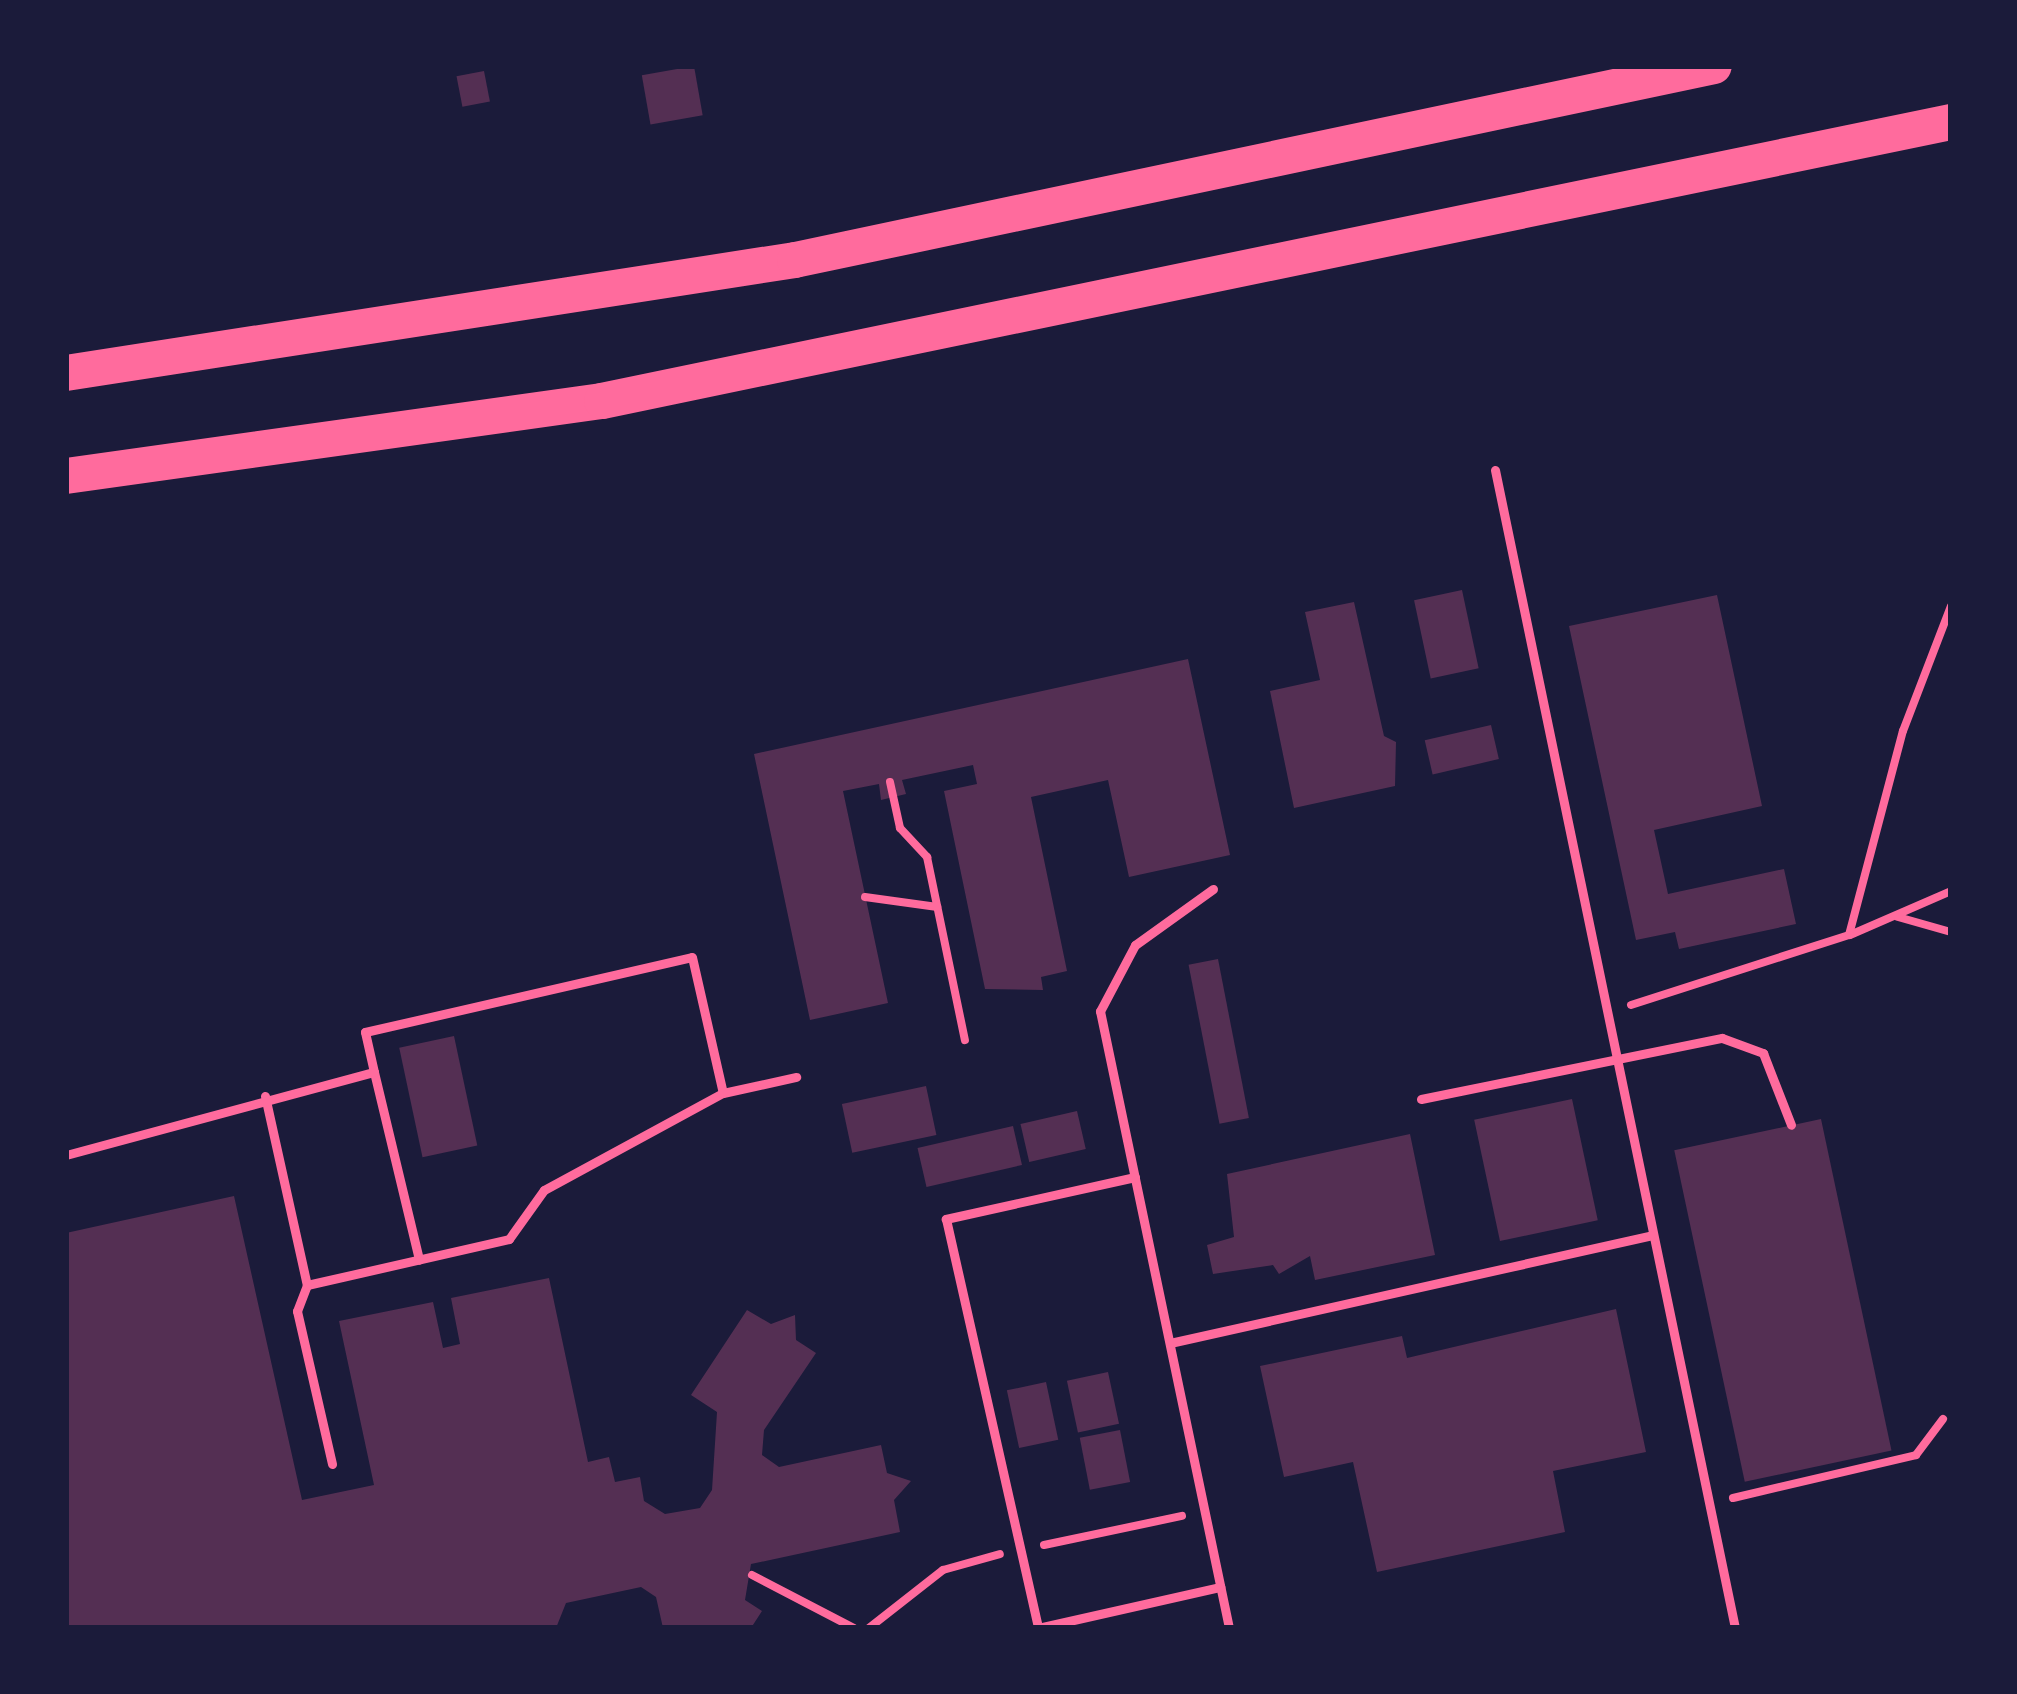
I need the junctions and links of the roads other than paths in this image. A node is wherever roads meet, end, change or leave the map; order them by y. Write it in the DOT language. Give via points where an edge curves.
graph roads {
  1 [pos="1714,66"];
  2 [pos="1951,122"];
  3 [pos="66,374"];
  4 [pos="1495,470"];
  5 [pos="66,476"];
  6 [pos="1214,889"];
  7 [pos="1610,1057"];
  8 [pos="374,1072"];
  9 [pos="796,1077"];
  10 [pos="723,1093"];
  11 [pos="265,1096"];
  12 [pos="1421,1099"];
  13 [pos="1791,1125"];
  14 [pos="66,1155"];
  15 [pos="1135,1177"];
  16 [pos="1650,1236"];
  17 [pos="418,1260"];
  18 [pos="307,1285"];
  19 [pos="1170,1343"];
  20 [pos="332,1464"];
  21 [pos="1220,1587"];
  22 [pos="1229,1628"];
  23 [pos="1735,1628"];
  1 -- 3 [label="highway" via="749,268"];
  2 -- 5 [label="highway" via="602,401"];
  4 -- 7 [label="lane" via="1612,1012"];
  6 -- 15 [label="lane" via="1135,946 1100,1011"];
  7 -- 12 [label="lane"];
  7 -- 13 [label="lane" via="1738,1042 1777,1073"];
  7 -- 16 [label="lane"];
  8 -- 10 [label="lane" via="365,1032 692,957"];
  8 -- 11 [label="lane"];
  8 -- 17 [label="lane"];
  9 -- 10 [label="lane"];
  10 -- 17 [label="lane" via="544,1190 509,1239"];
  11 -- 14 [label="lane" via="204,1125"];
  11 -- 18 [label="lane"];
  15 -- 19 [label="lane"];
  15 -- 21 [label="lane" via="946,1219 1037,1628"];
  16 -- 19 [label="lane"];
  16 -- 23 [label="lane"];
  17 -- 18 [label="lane"];
  18 -- 20 [label="lane" via="297,1312"];
  19 -- 21 [label="lane"];
  21 -- 22 [label="lane"];
}
